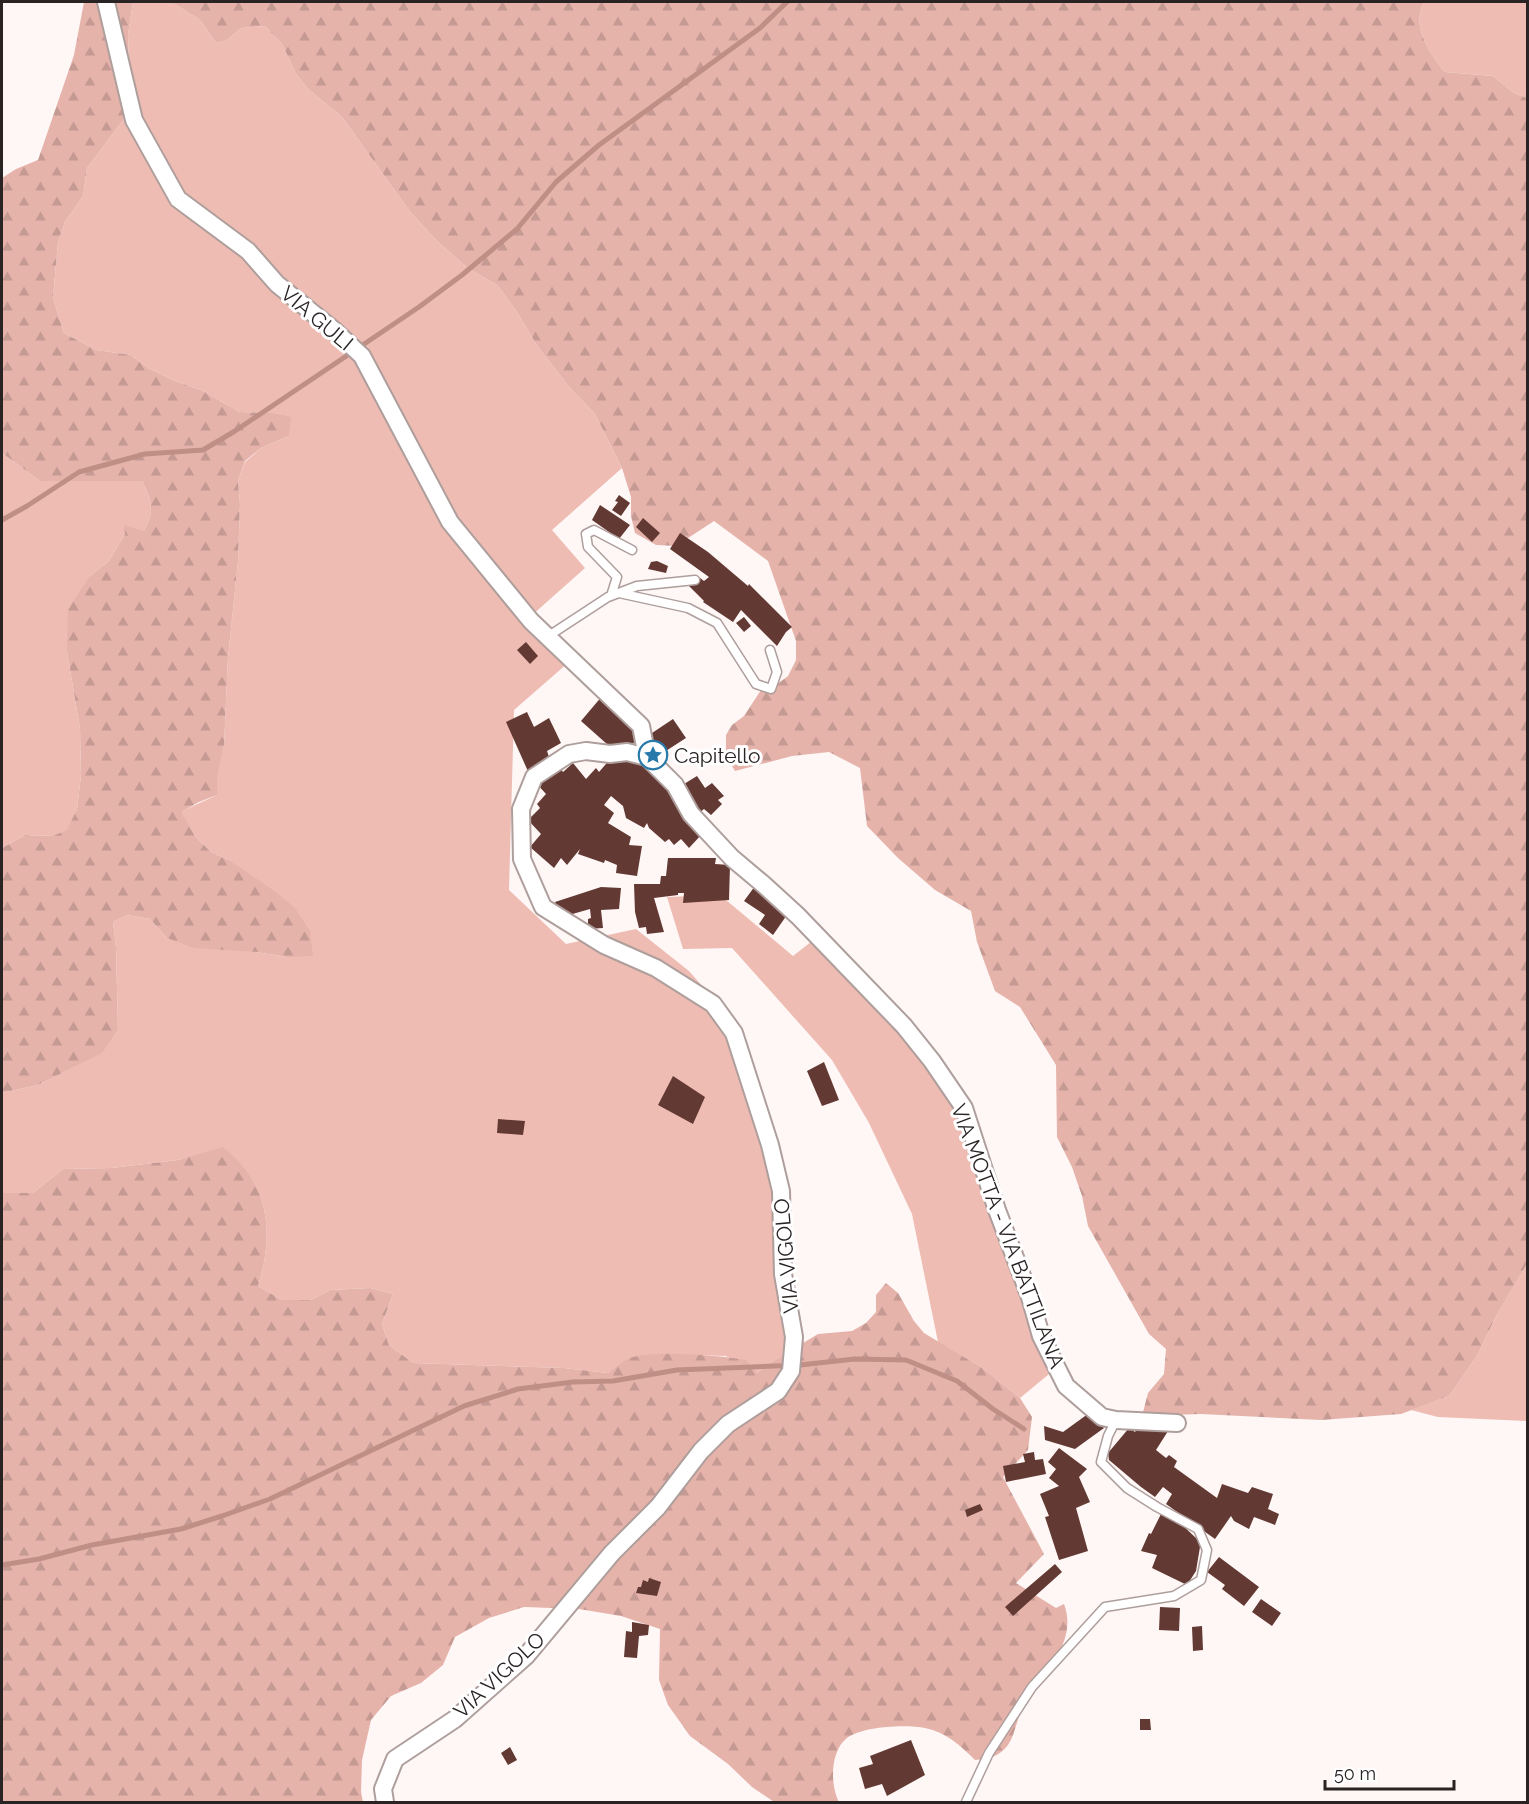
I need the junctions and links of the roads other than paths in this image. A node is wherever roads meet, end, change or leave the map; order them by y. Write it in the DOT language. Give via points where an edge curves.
graph roads {
  1 [pos="106,2"];
  2 [pos="632,550"];
  3 [pos="695,580"];
  4 [pos="615,594"];
  5 [pos="547,637"];
  6 [pos="770,650"];
  7 [pos="647,757"];
  8 [pos="1116,1420"];
  9 [pos="1177,1423"];
  10 [pos="384,1803"];
  11 [pos="966,1803"];
  1 -- 5 [label="street, VIA GULI" via="134,120 178,199 248,251 277,284 362,356 450,522"];
  2 -- 4 [label="lane" via="594,530 586,534 588,547 617,577"];
  3 -- 4 [label="lane" via="637,586"];
  4 -- 5 [label="lane"];
  4 -- 6 [label="lane" via="688,608 717,623 756,684 771,689 777,672"];
  5 -- 7 [label="street" via="641,726"];
  7 -- 8 [label="street, VIA MOTTA - VIA BATTILANA" via="675,785 691,814 732,858 781,900 864,984 932,1061 964,1108 1041,1336 1066,1386 1102,1417"];
  7 -- 10 [label="street, VIA VIGOLO" via="627,752 578,752 534,777 521,809 522,859 543,907 604,945 656,968 713,1004 734,1033 781,1191 783,1274 794,1337 791,1371 778,1391 728,1425 701,1451 658,1507 612,1553 526,1656 455,1719 395,1759 383,1789"];
  8 -- 9 [label="street"];
  8 -- 11 [label="lane" via="1101,1462 1126,1488 1198,1530 1207,1550 1201,1580 1174,1596 1105,1607 1032,1687 989,1753"];
}
